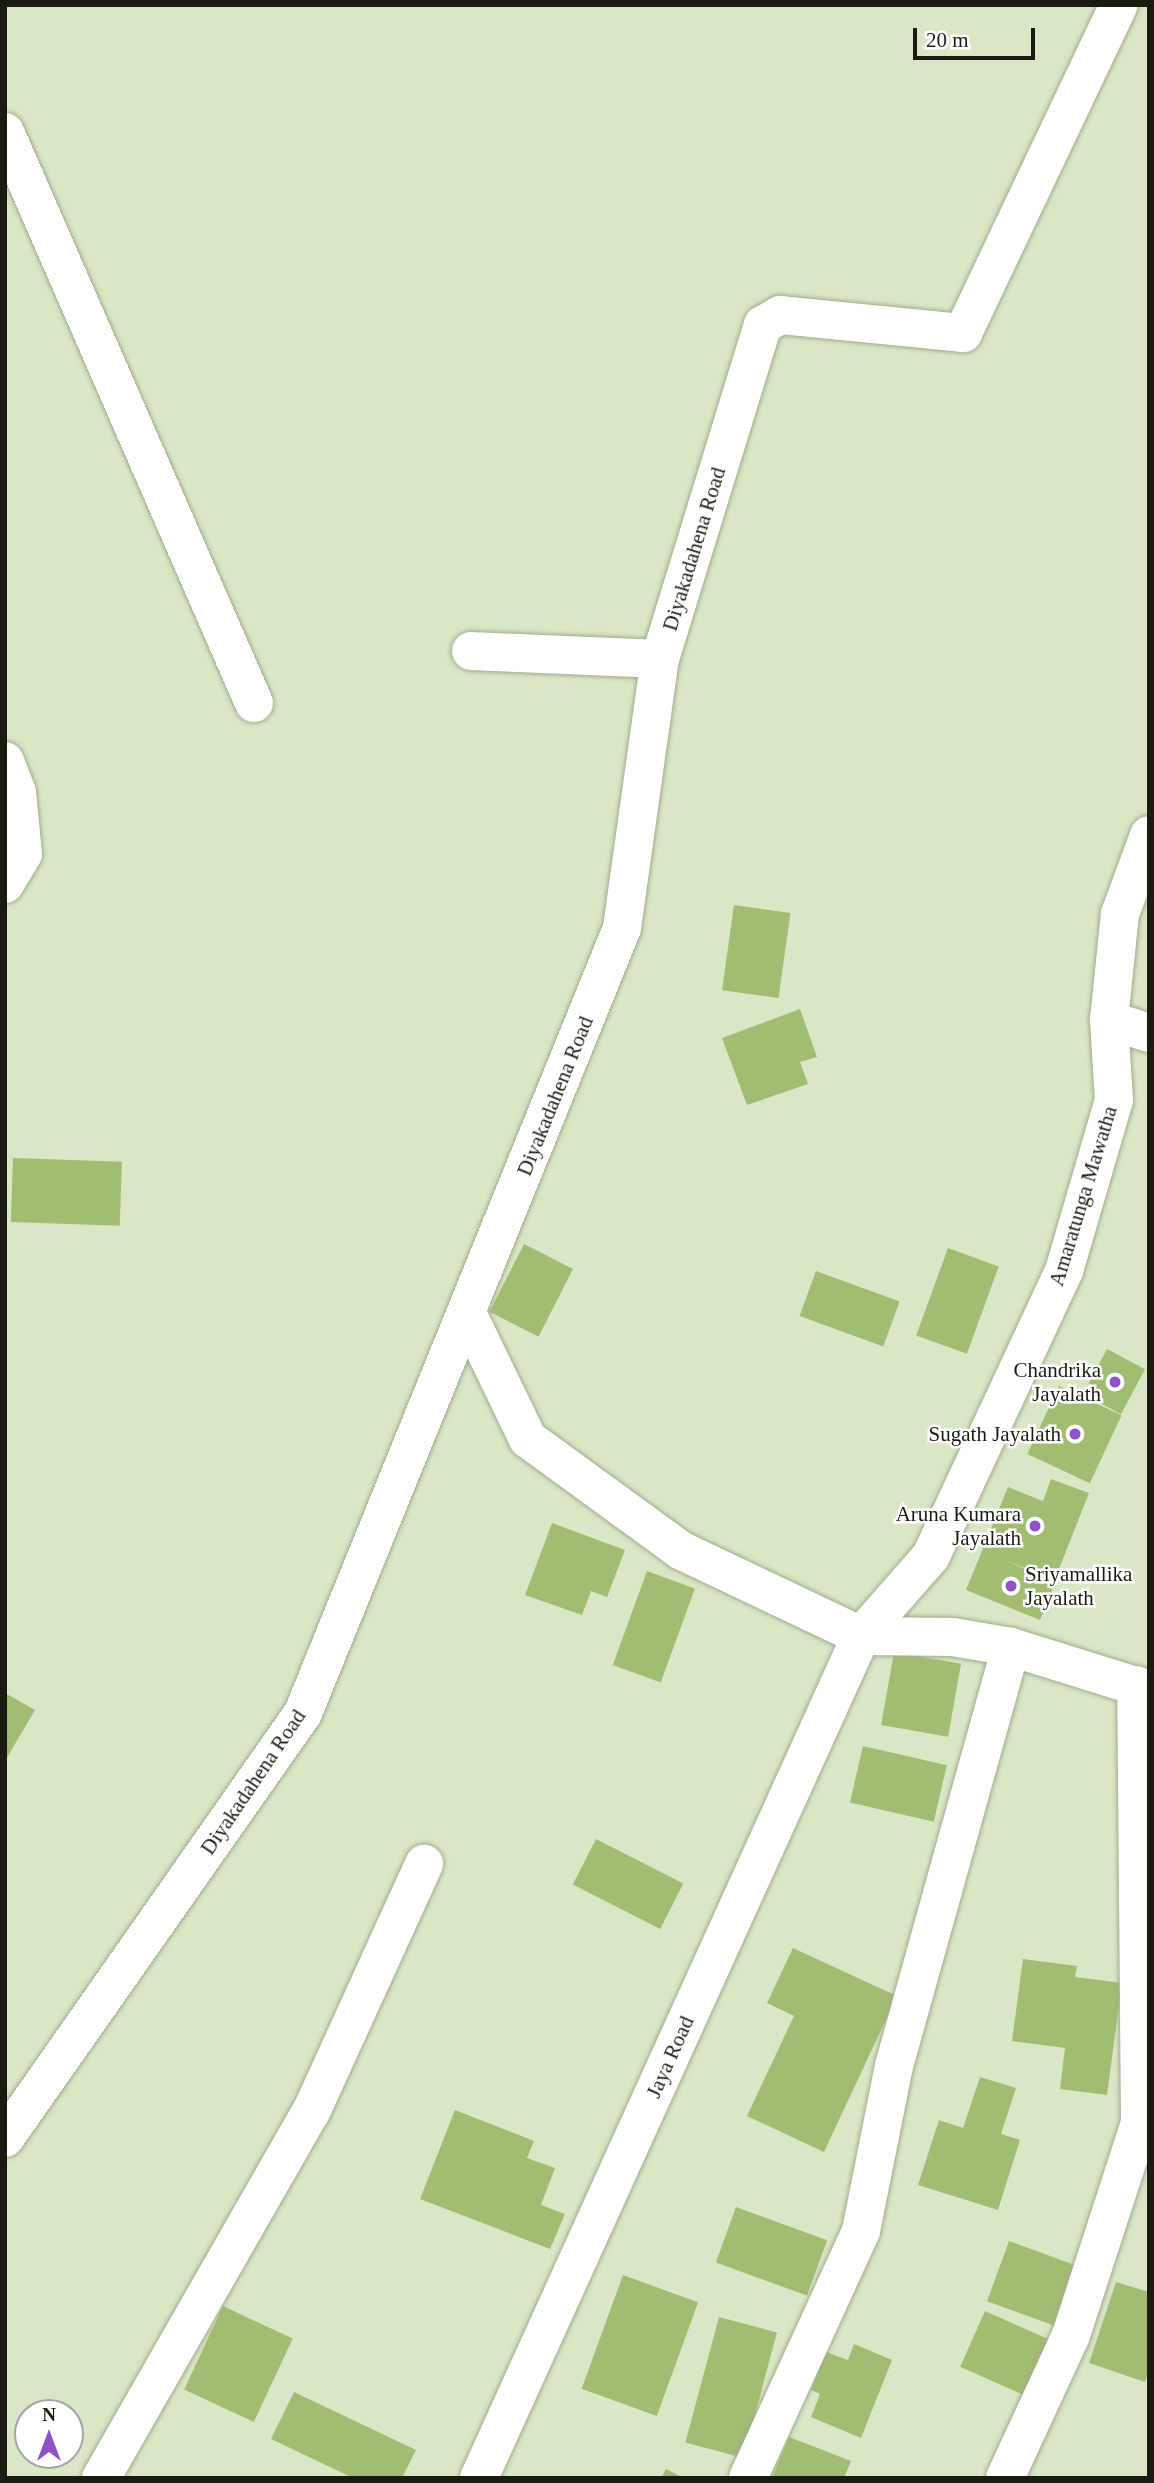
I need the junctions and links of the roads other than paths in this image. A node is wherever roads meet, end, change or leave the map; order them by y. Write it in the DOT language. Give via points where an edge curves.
graph roads {
  1 [pos="1119,5"];
  2 [pos="5,132"];
  3 [pos="471,651"];
  4 [pos="660,659"];
  5 [pos="254,703"];
  6 [pos="5,761"];
  7 [pos="1149,835"];
  8 [pos="5,884"];
  9 [pos="1109,1020"];
  10 [pos="1149,1033"];
  11 [pos="467,1313"];
  12 [pos="861,1636"];
  13 [pos="1012,1647"];
  14 [pos="1142,1688"];
  15 [pos="424,1864"];
  16 [pos="5,2138"];
  17 [pos="101,2478"];
  18 [pos="479,2478"];
  19 [pos="748,2478"];
  20 [pos="1004,2478"];
  1 -- 4 [label="street, Diyakadahena Road" via="963,333 780,315 763,325"];
  2 -- 5 [label="street"];
  3 -- 4 [label="street"];
  4 -- 11 [label="street, Diyakadahena Road" via="622,928"];
  6 -- 8 [label="street" via="17,792 23,854"];
  7 -- 9 [label="street, Amaratunga Mawatha" via="1120,914"];
  9 -- 10 [label="street"];
  9 -- 12 [label="street, Amaratunga Mawatha" via="1114,1100 1064,1271 931,1556"];
  11 -- 12 [label="street" via="528,1438 680,1550"];
  11 -- 16 [label="street, Diyakadahena Road" via="303,1713"];
  12 -- 13 [label="street" via="953,1637"];
  12 -- 18 [label="street, Jaya Road"];
  13 -- 14 [label="street"];
  13 -- 19 [label="street" via="894,2066 861,2231"];
  14 -- 20 [label="street" via="1140,2123 1071,2335"];
  15 -- 17 [label="street" via="311,2112"];
}
